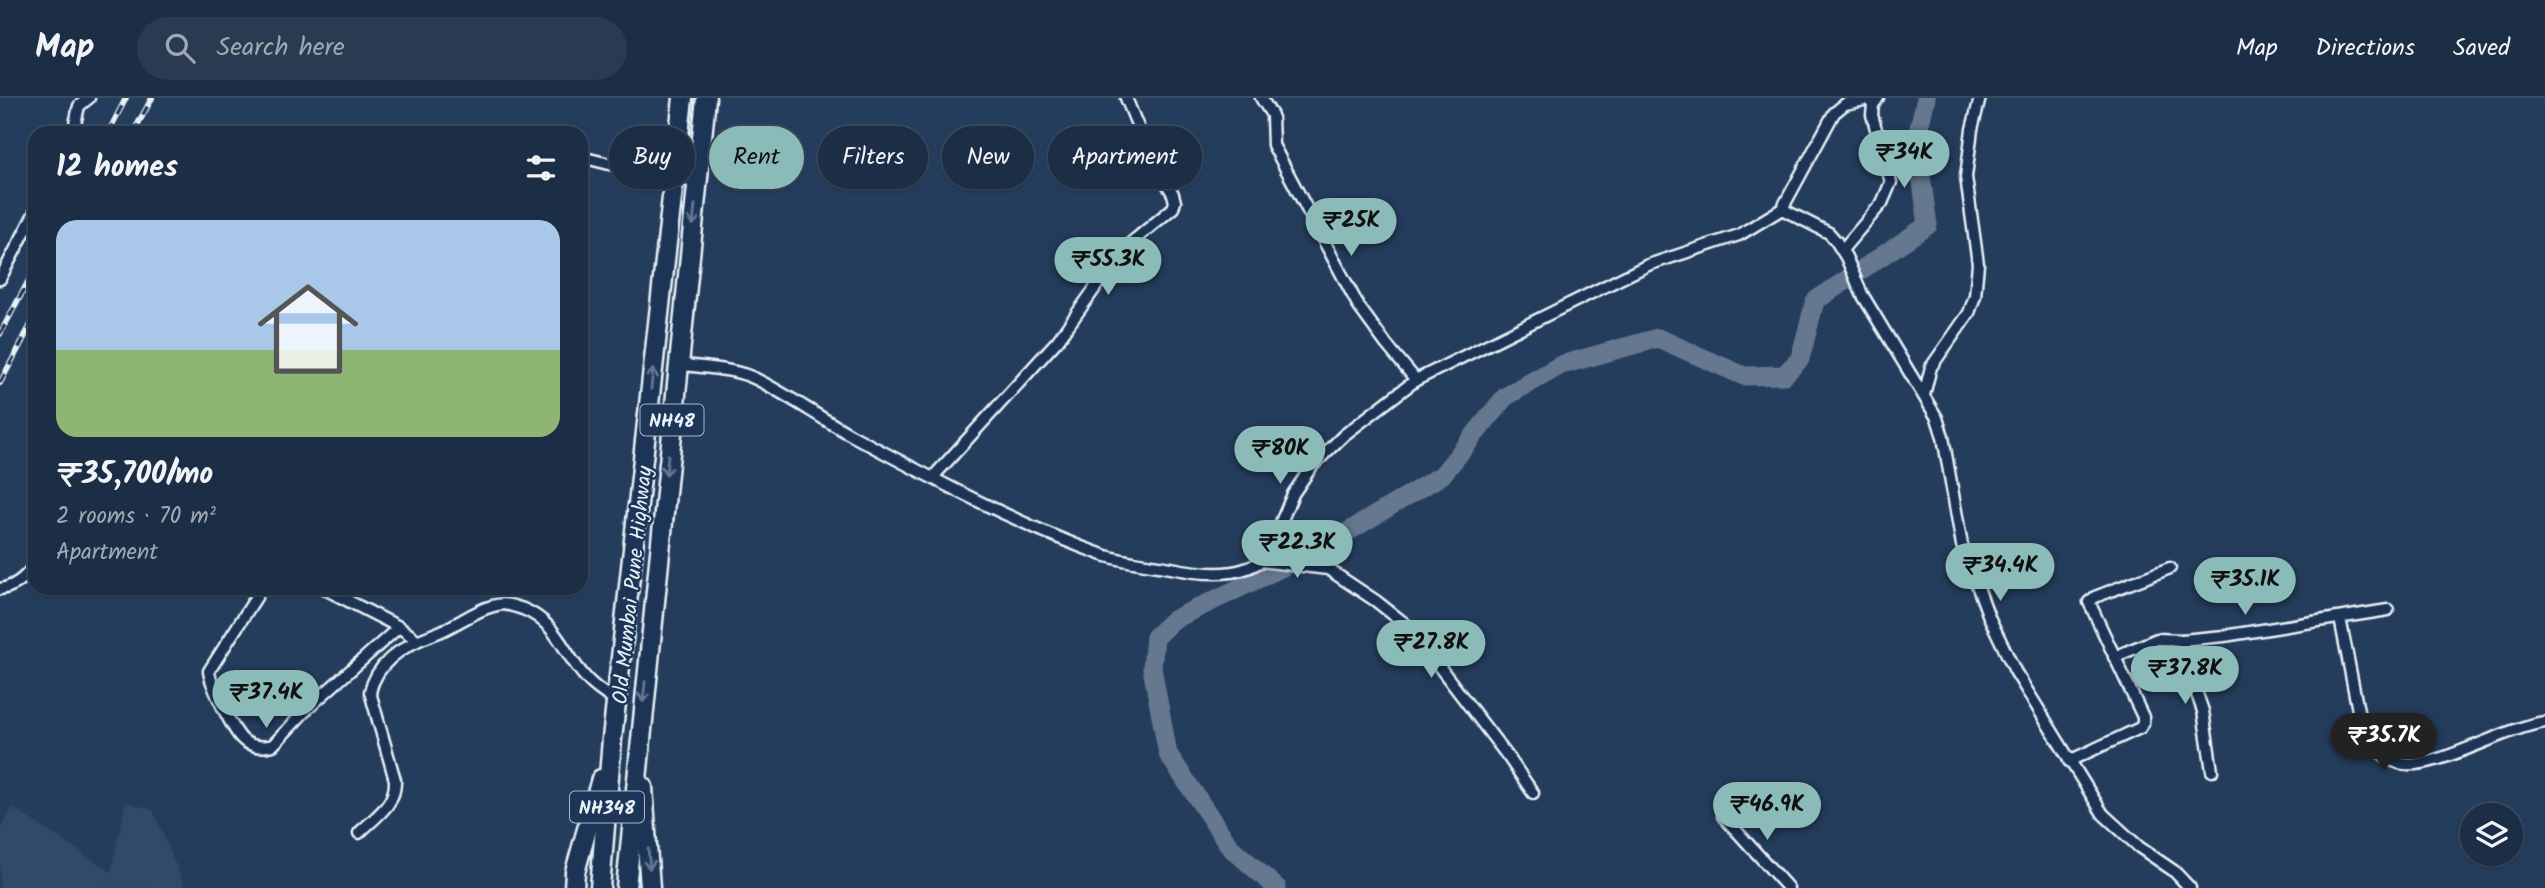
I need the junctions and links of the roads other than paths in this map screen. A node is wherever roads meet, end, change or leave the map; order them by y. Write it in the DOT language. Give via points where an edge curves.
graph roads {
  1 [pos="89,98"];
  2 [pos="683,98"];
  3 [pos="706,98"];
  4 [pos="1126,98"];
  5 [pos="1261,98"];
  6 [pos="1876,98"];
  7 [pos="1980,98"];
  8 [pos="75,126"];
  9 [pos="680,126"];
  10 [pos="588,159"];
  11 [pos="609,164"];
  12 [pos="697,181"];
  13 [pos="673,189"];
  14 [pos="1782,209"];
  15 [pos="28,225"];
  16 [pos="1844,253"];
  17 [pos="0,279"];
  18 [pos="678,364"];
  19 [pos="1416,380"];
  20 [pos="1924,395"];
  21 [pos="933,477"];
  22 [pos="1266,561"];
  23 [pos="2170,568"];
  24 [pos="28,574"];
  25 [pos="0,589"];
  26 [pos="258,595"];
  27 [pos="344,595"];
  28 [pos="2388,610"];
  29 [pos="2340,618"];
  30 [pos="398,628"];
  31 [pos="417,640"];
  32 [pos="2182,640"];
  33 [pos="2114,657"];
  34 [pos="616,702"];
  35 [pos="2545,722"];
  36 [pos="612,739"];
  37 [pos="639,742"];
  38 [pos="2069,761"];
  39 [pos="2212,771"];
  40 [pos="1533,793"];
  41 [pos="1723,816"];
  42 [pos="359,833"];
  43 [pos="600,881"];
  44 [pos="626,883"];
  45 [pos="574,888"];
  46 [pos="650,888"];
  47 [pos="1788,888"];
  48 [pos="2190,888"];
  1 -- 8 [label="street" via="79,106"];
  2 -- 9 [label="highway, Old Mumbai Pune Highway / NH48"];
  3 -- 12 [label="highway, Old Mumbai Pune Highway / NH48"];
  4 -- 21 [label="street" via="1150,156 1173,194 1173,208 1115,256 1058,340"];
  5 -- 19 [label="street" via="1272,115 1273,145 1359,307"];
  6 -- 14 [label="street" via="1845,104 1834,113"];
  6 -- 16 [label="street" via="1872,115 1891,182 1882,203"];
  7 -- 20 [label="street" via="1966,177 1978,264 1975,296 1969,313 1931,367"];
  10 -- 11 [label="street"];
  12 -- 18 [label="highway, Old Mumbai Pune Highway / NH48, one-way"];
  34 -- 13 [label="highway, Old Mumbai Pune Highway / NH48, one-way"];
  14 -- 16 [label="street" via="1829,233"];
  14 -- 19 [label="street" via="1739,235 1648,265"];
  15 -- 17 [label="street"];
  16 -- 20 [label="street" via="1862,293"];
  18 -- 21 [label="street" via="754,378"];
  18 -- 37 [label="highway, Old Mumbai Pune Highway / NH48, one-way"];
  19 -- 22 [label="street" via="1312,466 1293,494"];
  20 -- 38 [label="street" via="1943,438 1962,545 1989,617"];
  21 -- 22 [label="street" via="1106,556 1201,574 1227,573"];
  22 -- 40 [label="street" via="1328,569 1409,627"];
  23 -- 33 [label="street" via="2089,602"];
  24 -- 25 [label="street"];
  26 -- 30 [label="street" via="209,671 242,739 256,746 273,745"];
  27 -- 30 [label="street"];
  28 -- 29 [label="street"];
  29 -- 32 [label="street"];
  29 -- 35 [label="street" via="2361,726 2370,742 2398,763 2415,765 2439,759 2522,726"];
  30 -- 31 [label="street"];
  31 -- 34 [label="street" via="508,603 552,629 587,680"];
  31 -- 42 [label="street" via="388,659 373,680 370,692 396,792"];
  32 -- 33 [label="street" via="2157,639"];
  32 -- 39 [label="street" via="2203,711"];
  33 -- 38 [label="street" via="2143,724"];
  34 -- 36 [label="highway, Old Mumbai Pune Highway / NH48"];
  36 -- 43 [label="highway, NH348"];
  36 -- 45 [label="highway, NH48"];
  37 -- 44 [label="highway, NH348"];
  37 -- 46 [label="highway, NH48, one-way"];
  38 -- 48 [label="street" via="2112,825"];
  41 -- 47 [label="street"];
}
